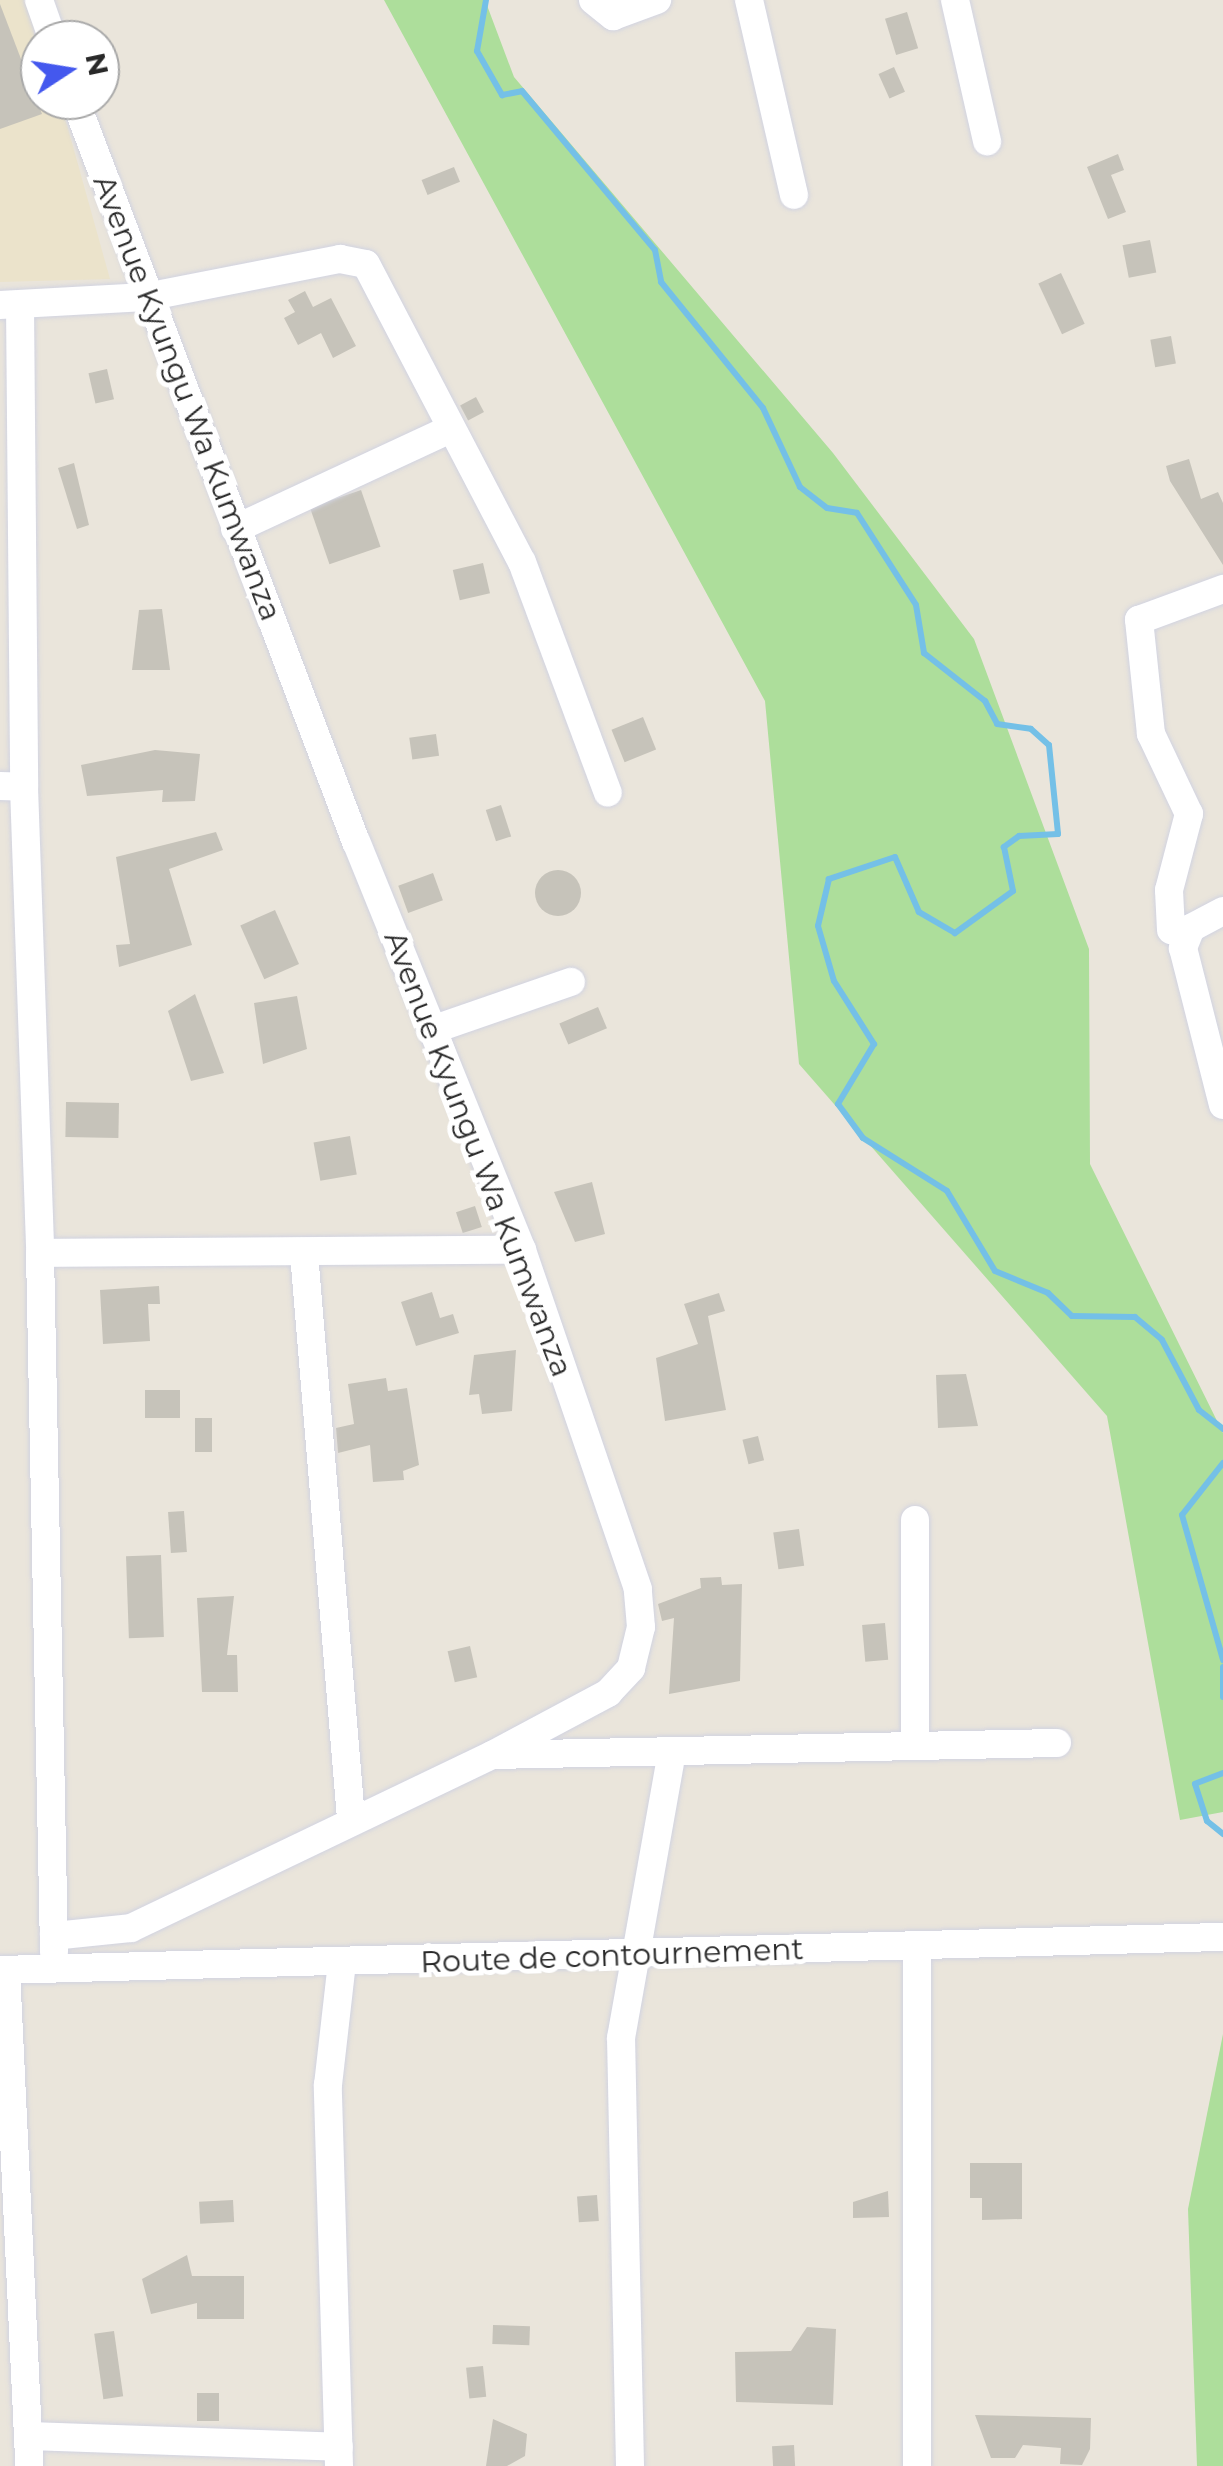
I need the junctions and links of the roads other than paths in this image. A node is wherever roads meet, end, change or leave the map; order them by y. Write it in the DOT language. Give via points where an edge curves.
graph roads {
  1 [pos="594,0"];
  2 [pos="657,0"];
  3 [pos="748,0"];
  4 [pos="955,0"];
  5 [pos="82,120"];
  6 [pos="987,141"];
  7 [pos="794,195"];
  8 [pos="146,297"];
  9 [pos="10,305"];
  10 [pos="448,430"];
  11 [pos="235,529"];
  12 [pos="1223,589"];
  13 [pos="12,787"];
  14 [pos="608,793"];
  15 [pos="1223,911"];
  16 [pos="1171,930"];
  17 [pos="571,982"];
  18 [pos="432,1030"];
  19 [pos="1223,1105"];
  20 [pos="522,1250"];
  21 [pos="304,1252"];
  22 [pos="40,1253"];
  23 [pos="915,1520"];
  24 [pos="1057,1744"];
  25 [pos="915,1745"];
  26 [pos="492,1755"];
  27 [pos="671,1758"];
  28 [pos="351,1819"];
  29 [pos="54,1936"];
  30 [pos="1223,1936"];
  31 [pos="918,1947"];
  32 [pos="636,1955"];
  33 [pos="342,1963"];
  34 [pos="54,1969"];
  35 [pos="3,1970"];
  36 [pos="4,2043"];
  37 [pos="29,2436"];
  38 [pos="339,2457"];
  39 [pos="29,2466"];
  40 [pos="630,2466"];
  41 [pos="917,2466"];
  1 -- 2 [label="street" via="613,16"];
  3 -- 7 [label="street"];
  4 -- 6 [label="street"];
  5 -- 8 [label="street, Avenue Kyungu Wa Kumwanza"];
  8 -- 9 [label="street"];
  8 -- 10 [label="street" via="356,258"];
  8 -- 11 [label="street, Avenue Kyungu Wa Kumwanza"];
  9 -- 13 [label="street"];
  10 -- 11 [label="street"];
  10 -- 14 [label="street" via="522,562"];
  11 -- 18 [label="street, Avenue Kyungu Wa Kumwanza"];
  12 -- 16 [label="street" via="1139,620 1151,734 1189,814 1169,890"];
  13 -- 22 [label="street"];
  15 -- 19 [label="street" via="1190,928 1183,948"];
  17 -- 18 [label="street"];
  18 -- 20 [label="street, Avenue Kyungu Wa Kumwanza"];
  20 -- 21 [label="street"];
  20 -- 26 [label="street, Avenue Kyungu Wa Kumwanza" via="638,1589 642,1627 631,1668 608,1693"];
  21 -- 22 [label="street"];
  21 -- 28 [label="street"];
  22 -- 29 [label="street"];
  23 -- 25 [label="street"];
  24 -- 25 [label="street"];
  25 -- 27 [label="street"];
  26 -- 27 [label="street"];
  26 -- 28 [label="street, Avenue Kyungu Wa Kumwanza"];
  27 -- 32 [label="street"];
  28 -- 29 [label="street, Avenue Kyungu Wa Kumwanza" via="131,1928"];
  29 -- 34 [label="street"];
  30 -- 31 [label="street, Route de contournement"];
  31 -- 32 [label="street, Route de contournement"];
  31 -- 41 [label="street"];
  32 -- 33 [label="street, Route de contournement"];
  32 -- 40 [label="street" via="621,2038"];
  33 -- 34 [label="street, Route de contournement"];
  33 -- 38 [label="street" via="328,2085"];
  34 -- 35 [label="street, Route de contournement"];
  35 -- 36 [label="street"];
  36 -- 37 [label="street"];
  37 -- 38 [label="street"];
  37 -- 39 [label="street"];
}
